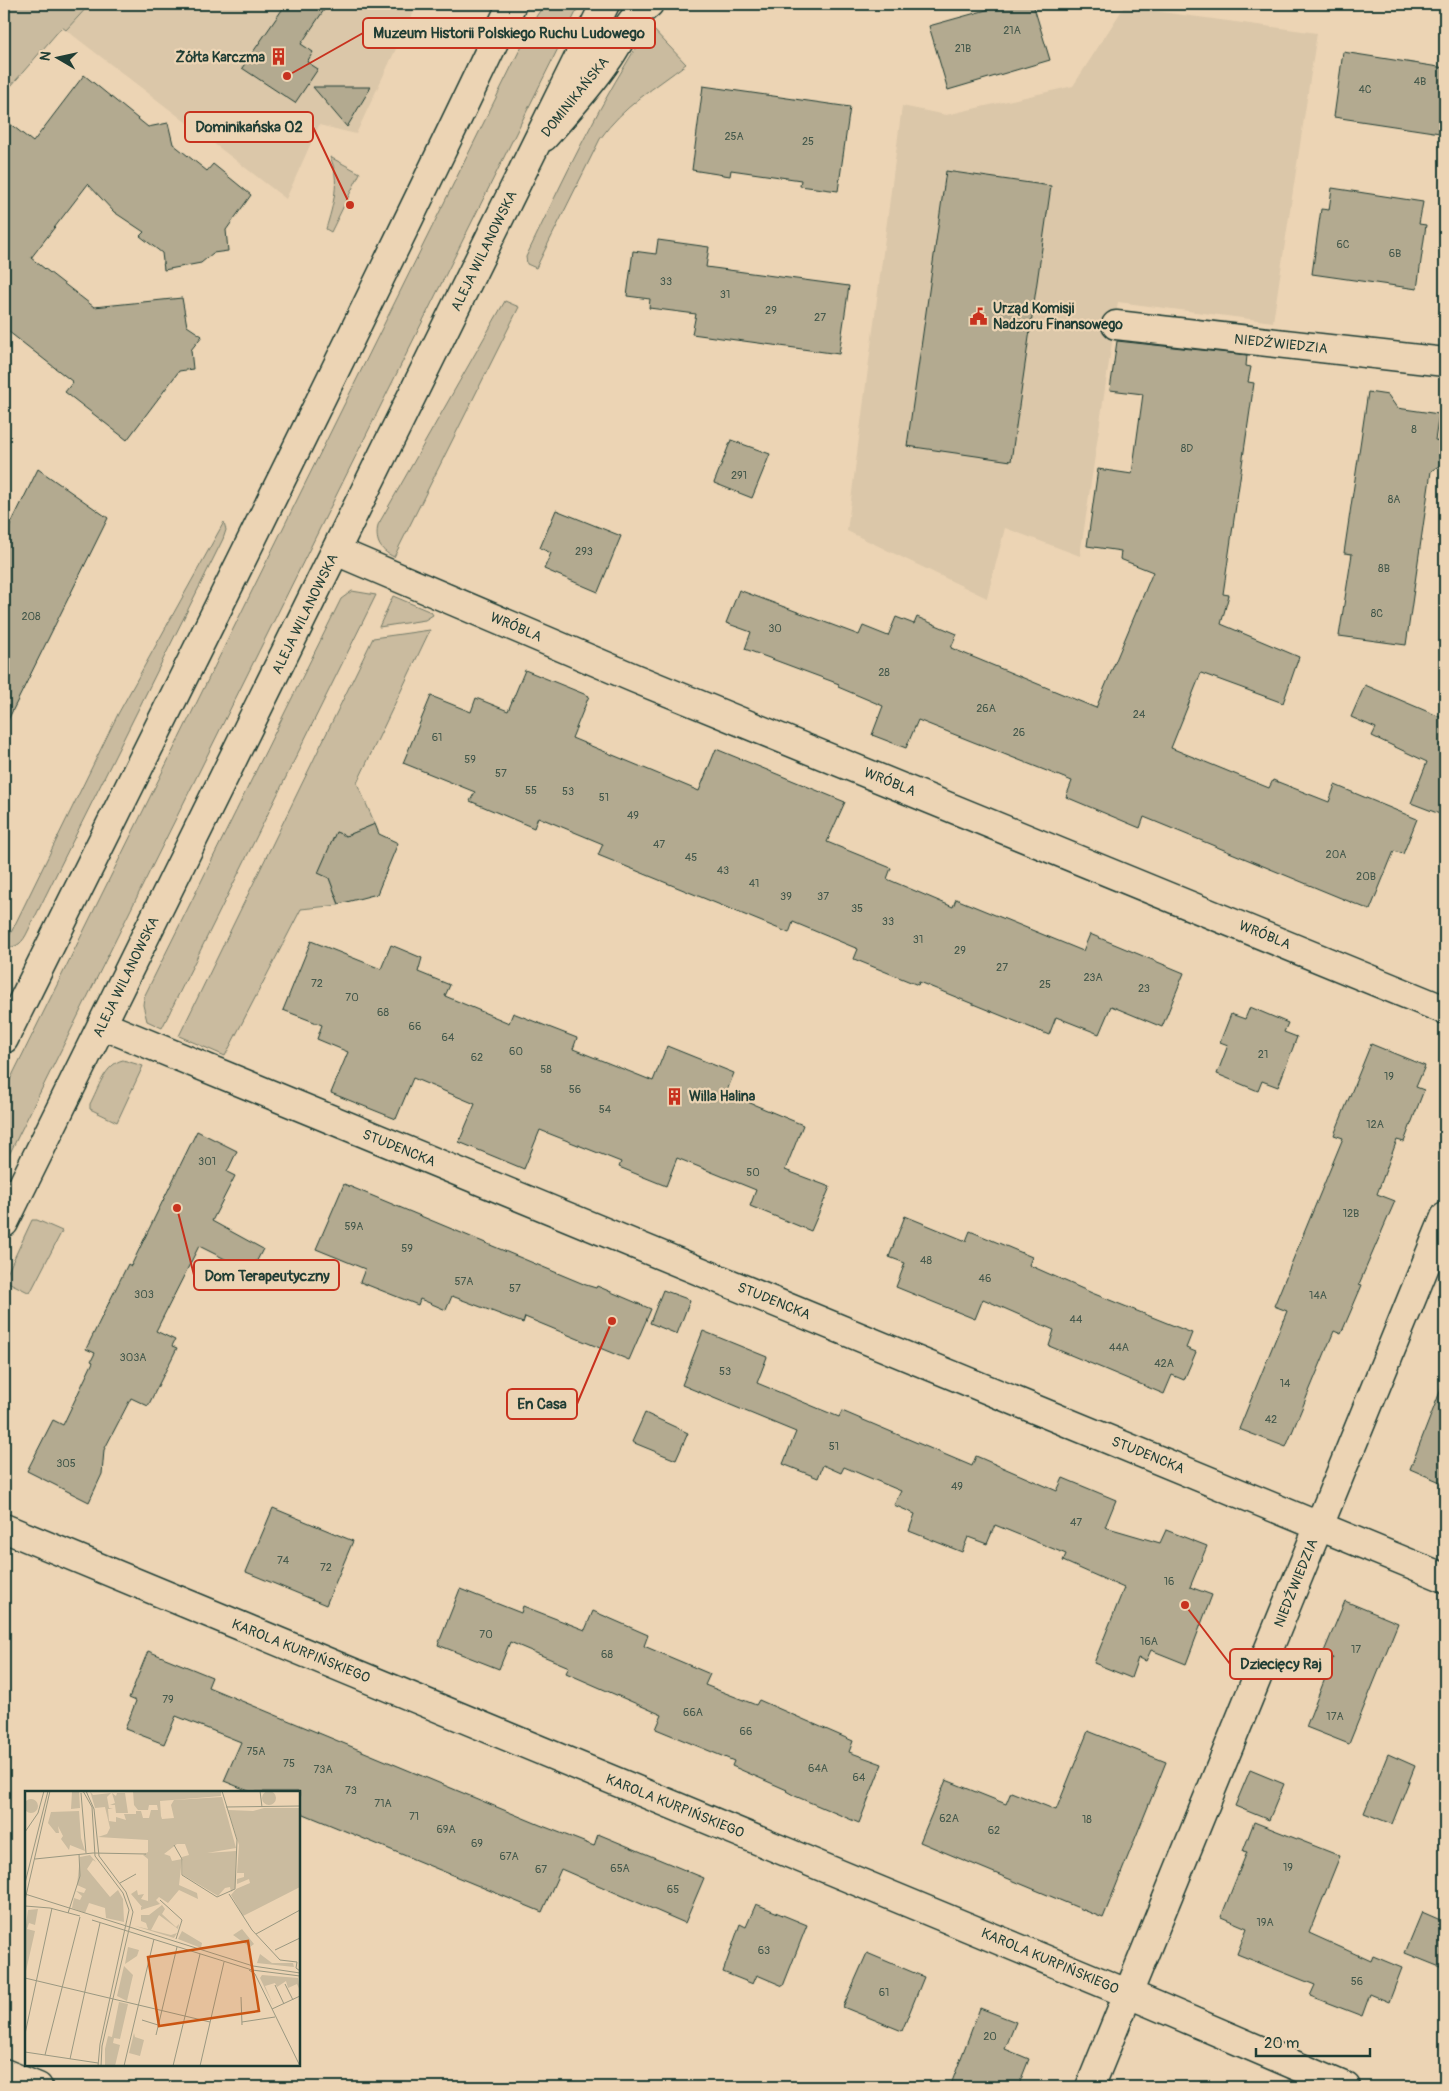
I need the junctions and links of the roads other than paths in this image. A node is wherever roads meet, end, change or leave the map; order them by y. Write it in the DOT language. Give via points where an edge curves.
graph roads {
  1 [pos="512,4"];
  2 [pos="605,4"];
  3 [pos="649,4"];
  4 [pos="537,143"];
  5 [pos="1116,325"];
  6 [pos="1445,362"];
  7 [pos="336,551"];
  8 [pos="1445,1010"];
  9 [pos="102,1025"];
  10 [pos="4,1038"];
  11 [pos="1445,1217"];
  12 [pos="4,1223"];
  13 [pos="1320,1525"];
  14 [pos="4,1528"];
  15 [pos="1445,1578"];
  16 [pos="1129,1994"];
  17 [pos="4,2073"];
  18 [pos="38,2087"];
  19 [pos="1090,2087"];
  20 [pos="1346,2087"];
  1 -- 10 [label="street" via="419,201"];
  2 -- 4 [label="street, ALEJA WILANOWSKA"];
  3 -- 4 [label="street, DOMINIKAŃSKA" via="627,28 575,103"];
  4 -- 7 [label="street, ALEJA WILANOWSKA"];
  5 -- 6 [label="street, NIEDŹWIEDZIA"];
  7 -- 8 [label="street, WRÓBLA" via="634,678"];
  7 -- 9 [label="street, ALEJA WILANOWSKA"];
  9 -- 12 [label="street, ALEJA WILANOWSKA"];
  9 -- 13 [label="street, STUDENCKA"];
  11 -- 13 [label="street, NIEDŹWIEDZIA"];
  13 -- 15 [label="street, STUDENCKA"];
  13 -- 16 [label="street, NIEDŹWIEDZIA"];
  14 -- 16 [label="street, KAROLA KURPIŃSKIEGO"];
  16 -- 19 [label="street, NIEDŹWIEDZIA"];
  16 -- 20 [label="street, KAROLA KURPIŃSKIEGO"];
  17 -- 18 [label="street"];
}
